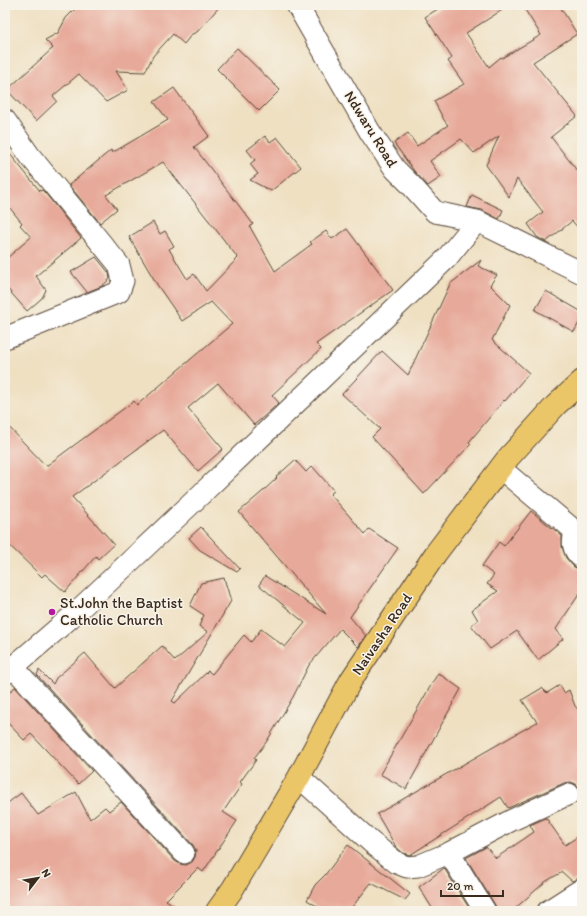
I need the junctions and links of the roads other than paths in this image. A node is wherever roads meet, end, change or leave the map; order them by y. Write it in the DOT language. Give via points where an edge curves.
graph roads {
  1 [pos="297,5"];
  2 [pos="5,120"];
  3 [pos="476,221"];
  4 [pos="582,273"];
  5 [pos="5,338"];
  6 [pos="582,381"];
  7 [pos="500,468"];
  8 [pos="582,558"];
  9 [pos="9,670"];
  10 [pos="299,777"];
  11 [pos="569,794"];
  12 [pos="184,853"];
  13 [pos="449,853"];
  14 [pos="582,889"];
  15 [pos="217,911"];
  16 [pos="485,911"];
  17 [pos="548,911"];
  1 -- 3 [label="street, Ndwaru Road" via="370,132 395,169 435,212"];
  2 -- 5 [label="street" via="30,156 119,265 123,281 119,292"];
  3 -- 4 [label="street, Ndwaru Road"];
  3 -- 9 [label="street" via="446,259 354,348 70,618"];
  6 -- 7 [label="main road, Naivasha Road" via="556,405"];
  7 -- 8 [label="street" via="575,531 572,542 577,554"];
  7 -- 10 [label="main road, Naivasha Road" via="436,553 351,680"];
  9 -- 12 [label="street"];
  10 -- 13 [label="street" via="397,863 407,867 418,866"];
  10 -- 15 [label="main road, Naivasha Road"];
  11 -- 13 [label="street"];
  13 -- 16 [label="street"];
  14 -- 17 [label="street"];
}
